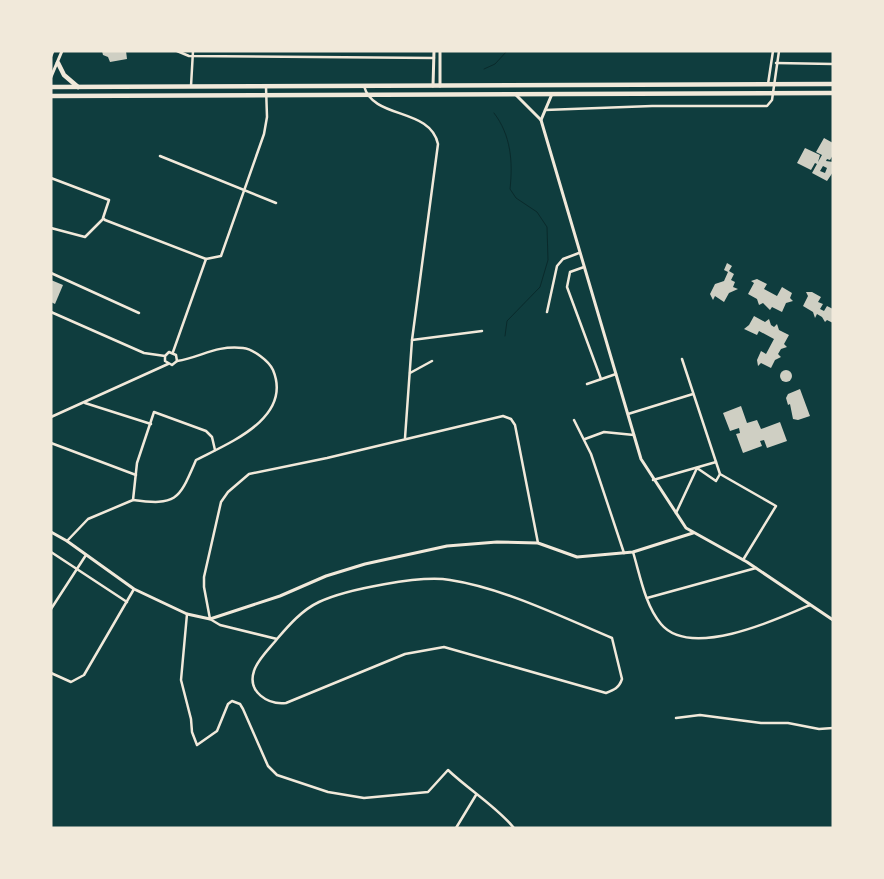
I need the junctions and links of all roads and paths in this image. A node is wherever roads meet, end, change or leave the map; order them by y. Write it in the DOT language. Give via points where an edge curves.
graph roads {
  1 [pos="53,51"];
  2 [pos="62,51"];
  3 [pos="177,51"];
  4 [pos="193,51"];
  5 [pos="434,51"];
  6 [pos="440,51"];
  7 [pos="773,51"];
  8 [pos="779,51"];
  9 [pos="51,56"];
  10 [pos="192,56"];
  11 [pos="434,58"];
  12 [pos="58,63"];
  13 [pos="776,64"];
  14 [pos="833,64"];
  15 [pos="52,76"];
  16 [pos="768,84"];
  17 [pos="774,84"];
  18 [pos="833,84"];
  19 [pos="364,86"];
  20 [pos="433,86"];
  21 [pos="266,87"];
  22 [pos="440,87"];
  23 [pos="51,88"];
  24 [pos="79,88"];
  25 [pos="191,88"];
  26 [pos="773,93"];
  27 [pos="833,93"];
  28 [pos="366,94"];
  29 [pos="515,94"];
  30 [pos="552,94"];
  31 [pos="266,95"];
  32 [pos="51,96"];
  33 [pos="545,110"];
  34 [pos="541,120"];
  35 [pos="160,156"];
  36 [pos="51,178"];
  37 [pos="244,191"];
  38 [pos="276,203"];
  39 [pos="104,219"];
  40 [pos="51,228"];
  41 [pos="579,253"];
  42 [pos="206,259"];
  43 [pos="584,267"];
  44 [pos="51,273"];
  45 [pos="51,312"];
  46 [pos="547,312"];
  47 [pos="139,313"];
  48 [pos="482,331"];
  49 [pos="412,340"];
  50 [pos="173,352"];
  51 [pos="165,356"];
  52 [pos="682,359"];
  53 [pos="177,361"];
  54 [pos="432,361"];
  55 [pos="168,364"];
  56 [pos="410,373"];
  57 [pos="617,374"];
  58 [pos="601,380"];
  59 [pos="588,384"];
  60 [pos="693,394"];
  61 [pos="85,403"];
  62 [pos="628,414"];
  63 [pos="51,417"];
  64 [pos="574,420"];
  65 [pos="150,424"];
  66 [pos="634,435"];
  67 [pos="404,438"];
  68 [pos="585,439"];
  69 [pos="51,444"];
  70 [pos="215,450"];
  71 [pos="716,462"];
  72 [pos="697,468"];
  73 [pos="720,474"];
  74 [pos="136,475"];
  75 [pos="653,480"];
  76 [pos="132,500"];
  77 [pos="676,513"];
  78 [pos="51,532"];
  79 [pos="693,533"];
  80 [pos="67,541"];
  81 [pos="538,543"];
  82 [pos="51,552"];
  83 [pos="633,552"];
  84 [pos="624,553"];
  85 [pos="86,555"];
  86 [pos="743,560"];
  87 [pos="77,568"];
  88 [pos="756,568"];
  89 [pos="134,589"];
  90 [pos="647,598"];
  91 [pos="127,602"];
  92 [pos="810,605"];
  93 [pos="51,609"];
  94 [pos="187,614"];
  95 [pos="210,618"];
  96 [pos="833,620"];
  97 [pos="277,639"];
  98 [pos="51,673"];
  99 [pos="676,718"];
  100 [pos="833,728"];
  101 [pos="476,795"];
  102 [pos="456,828"];
  103 [pos="514,828"];
  1 -- 9 [label="street"];
  2 -- 12 [label="street"];
  3 -- 10 [label="street"];
  4 -- 10 [label="street"];
  5 -- 11 [label="street"];
  6 -- 22 [label="street"];
  7 -- 16 [label="street"];
  8 -- 13 [label="street"];
  10 -- 11 [label="street"];
  10 -- 25 [label="street"];
  11 -- 20 [label="street"];
  12 -- 15 [label="street"];
  12 -- 24 [label="highway" via="68,80"];
  13 -- 14 [label="street"];
  13 -- 17 [label="street"];
  16 -- 17 [label="highway"];
  16 -- 22 [label="highway"];
  17 -- 18 [label="highway"];
  17 -- 26 [label="street"];
  19 -- 20 [label="highway"];
  19 -- 21 [label="highway"];
  19 -- 28 [label="street"];
  20 -- 22 [label="highway"];
  21 -- 25 [label="highway"];
  21 -- 31 [label="street"];
  23 -- 24 [label="highway"];
  24 -- 25 [label="highway"];
  26 -- 27 [label="highway"];
  26 -- 30 [label="highway"];
  26 -- 33 [label="street" via="767,106"];
  28 -- 29 [label="highway"];
  28 -- 31 [label="highway"];
  28 -- 49 [label="street" via="374,102 424,124 433,132 438,144"];
  29 -- 30 [label="highway"];
  29 -- 34 [label="street"];
  30 -- 33 [label="street"];
  31 -- 32 [label="highway"];
  31 -- 37 [label="street" via="266,126"];
  33 -- 34 [label="street"];
  34 -- 41 [label="street"];
  35 -- 37 [label="street"];
  36 -- 39 [label="street" via="109,200"];
  37 -- 38 [label="street"];
  37 -- 42 [label="street" via="221,256"];
  39 -- 40 [label="street" via="84,237"];
  39 -- 42 [label="street"];
  41 -- 43 [label="street"];
  41 -- 46 [label="street" via="563,259 557,266"];
  42 -- 50 [label="street"];
  43 -- 57 [label="street"];
  43 -- 58 [label="street" via="570,272 567,287"];
  44 -- 47 [label="street"];
  45 -- 51 [label="street" via="144,353"];
  48 -- 49 [label="street"];
  49 -- 56 [label="street"];
  50 -- 51 [label="street"];
  50 -- 53 [label="street"];
  51 -- 55 [label="street"];
  52 -- 60 [label="street"];
  53 -- 55 [label="street"];
  53 -- 70 [label="street" via="216,348 246,348 258,354 272,368 278,388 272,407 242,438"];
  54 -- 56 [label="street"];
  55 -- 61 [label="street"];
  56 -- 67 [label="street"];
  57 -- 58 [label="street"];
  57 -- 62 [label="street"];
  58 -- 59 [label="street"];
  60 -- 62 [label="street"];
  60 -- 71 [label="street"];
  61 -- 63 [label="street"];
  61 -- 65 [label="street"];
  62 -- 66 [label="street"];
  64 -- 68 [label="street"];
  65 -- 70 [label="street" via="154,412 206,432 212,437"];
  65 -- 74 [label="street"];
  66 -- 68 [label="street" via="604,432"];
  66 -- 75 [label="street" via="641,459"];
  67 -- 81 [label="street" via="503,416 511,419 515,425"];
  67 -- 95 [label="street" via="242,478 221,502 217,517 204,577"];
  68 -- 84 [label="street"];
  69 -- 74 [label="street"];
  70 -- 76 [label="street" via="196,460 184,487 171,500 155,503"];
  71 -- 72 [label="street"];
  71 -- 73 [label="street"];
  72 -- 73 [label="street" via="716,481"];
  72 -- 75 [label="street"];
  72 -- 77 [label="street"];
  73 -- 86 [label="street" via="776,506"];
  74 -- 76 [label="street"];
  75 -- 77 [label="street"];
  76 -- 80 [label="street" via="88,520"];
  77 -- 79 [label="street"];
  78 -- 80 [label="street"];
  79 -- 83 [label="street"];
  79 -- 86 [label="street"];
  80 -- 85 [label="street"];
  81 -- 84 [label="street" via="577,557"];
  81 -- 95 [label="street" via="447,546 365,564"];
  82 -- 87 [label="street"];
  83 -- 84 [label="street"];
  83 -- 90 [label="street"];
  85 -- 87 [label="street"];
  85 -- 89 [label="street"];
  86 -- 88 [label="street"];
  87 -- 91 [label="street"];
  87 -- 93 [label="street"];
  88 -- 90 [label="street"];
  88 -- 92 [label="street"];
  89 -- 91 [label="street"];
  89 -- 94 [label="street"];
  90 -- 92 [label="street" via="668,631 694,639 778,619"];
  91 -- 98 [label="street" via="84,675 71,682"];
  92 -- 96 [label="street"];
  94 -- 95 [label="street"];
  94 -- 101 [label="street" via="181,680 197,745 217,731 232,701 243,709 271,771 289,780 328,792 364,798 428,792 448,770"];
  95 -- 97 [label="street" via="220,625"];
  97 -- 97 [label="street" via="298,615 327,599 371,586 450,580 514,599 612,638 622,679 620,685 606,692 444,647 405,654 286,703 274,704 260,695 253,678 254,669"];
  99 -- 100 [label="street" via="700,715"];
  101 -- 102 [label="street"];
  101 -- 103 [label="street"];
}
